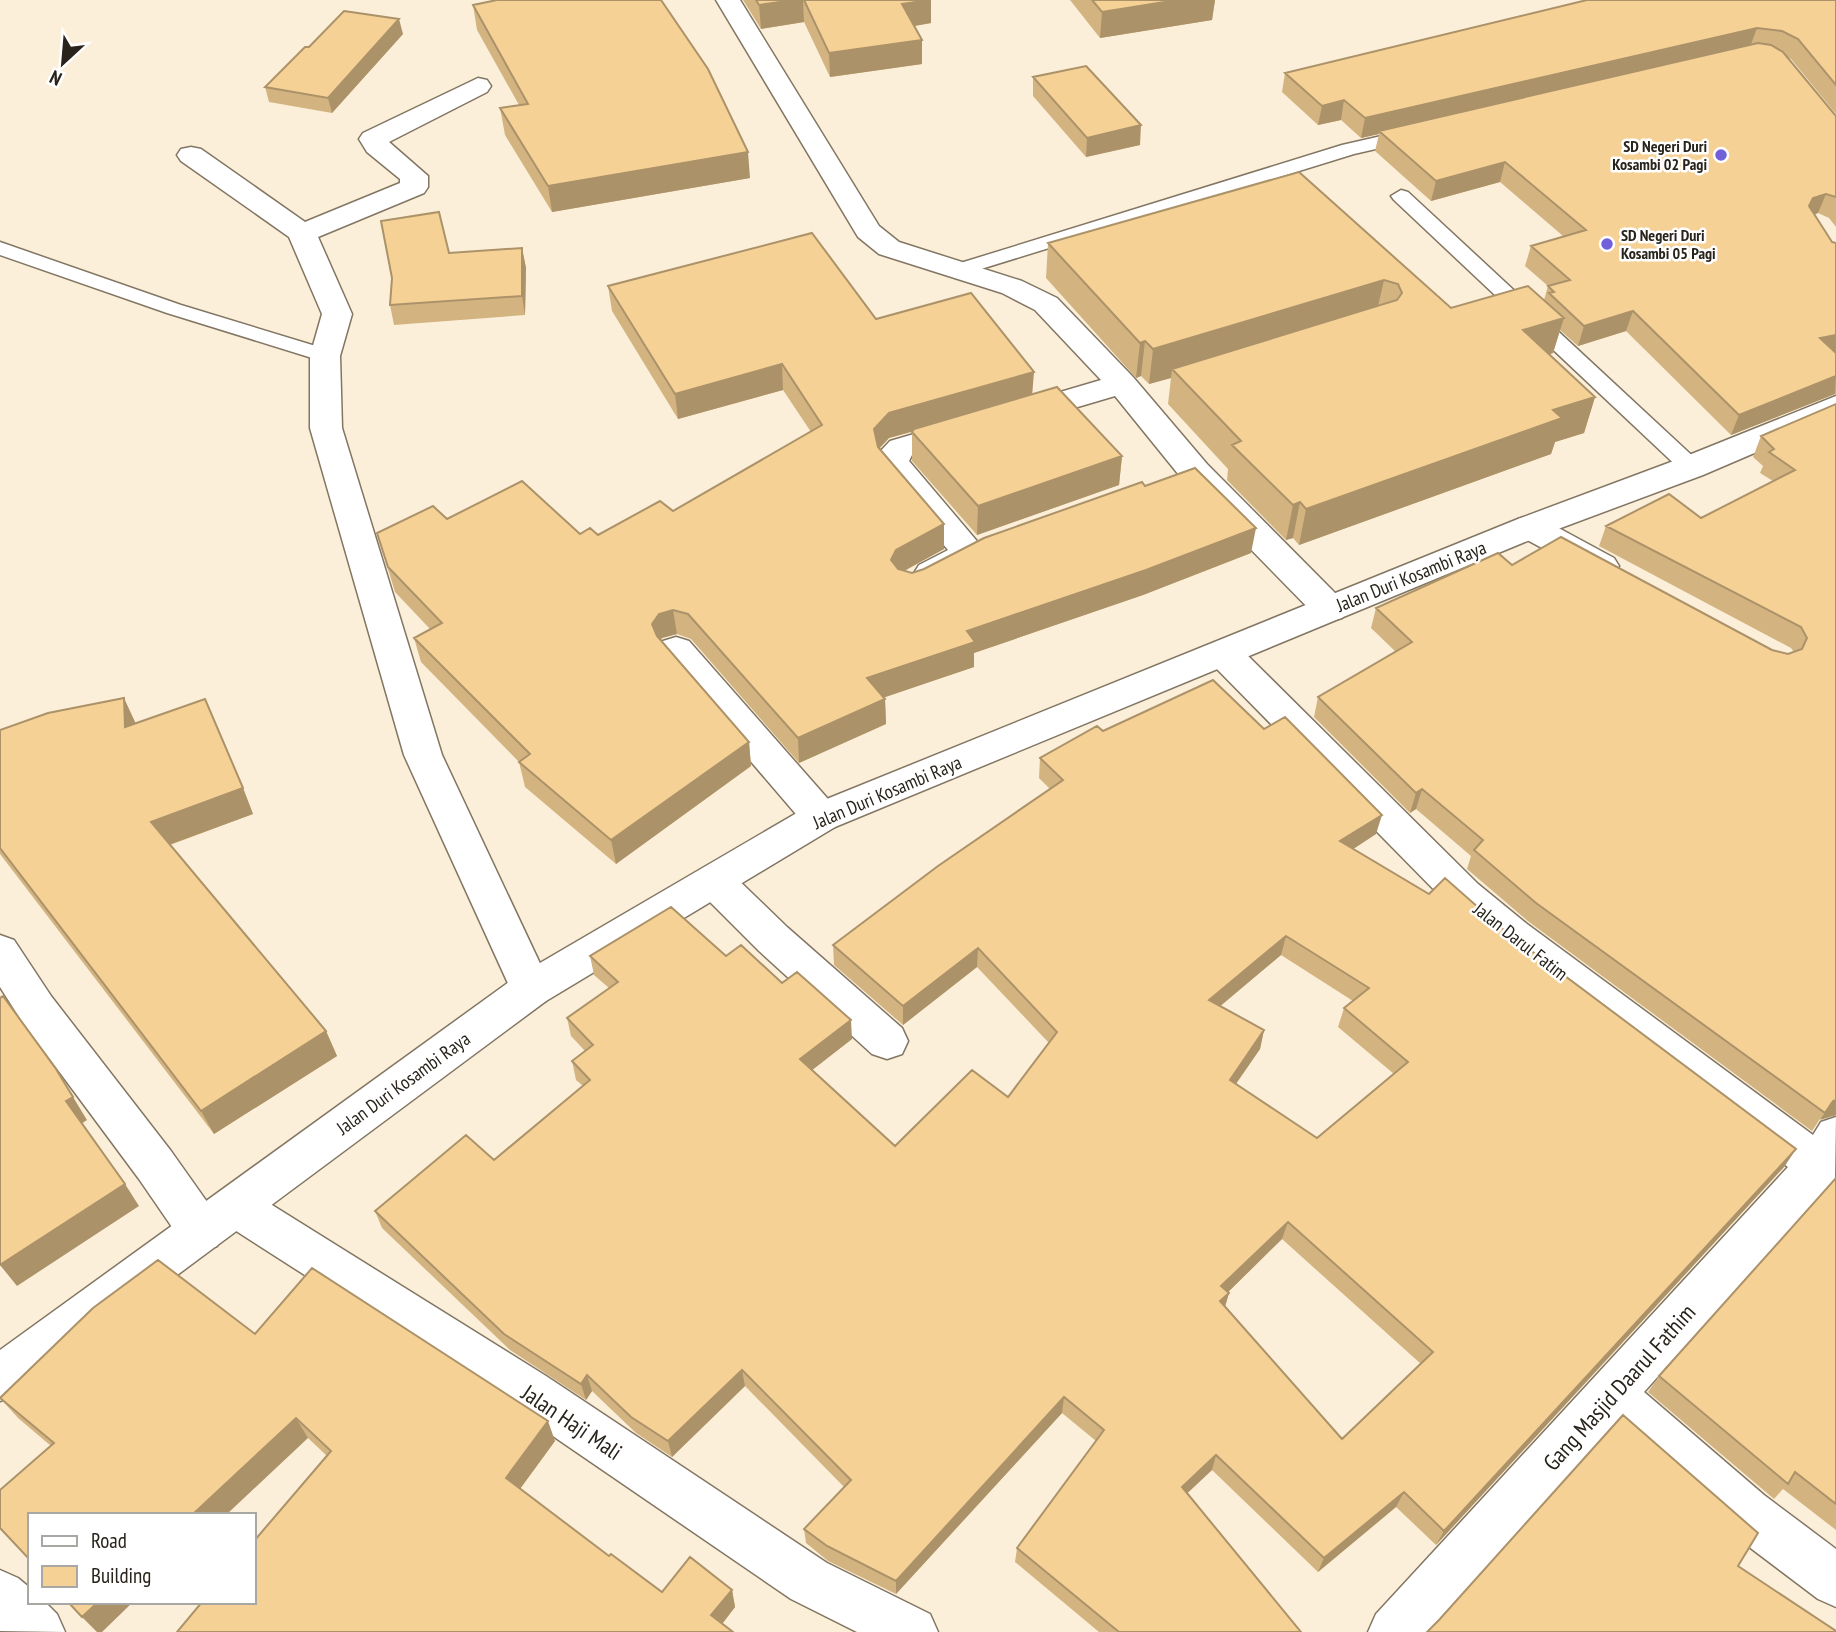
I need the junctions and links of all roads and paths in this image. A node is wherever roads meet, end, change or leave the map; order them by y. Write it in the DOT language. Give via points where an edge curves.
graph roads {
  1 [pos="728,0"];
  2 [pos="478,86"];
  3 [pos="1430,130"];
  4 [pos="191,155"];
  5 [pos="1401,196"];
  6 [pos="302,233"];
  7 [pos="0,248"];
  8 [pos="961,269"];
  9 [pos="325,356"];
  10 [pos="1141,393"];
  11 [pos="1836,406"];
  12 [pos="1691,467"];
  13 [pos="1530,527"];
  14 [pos="1631,582"];
  15 [pos="911,584"];
  16 [pos="1330,609"];
  17 [pos="676,650"];
  18 [pos="1224,654"];
  19 [pos="821,817"];
  20 [pos="714,881"];
  21 [pos="0,952"];
  22 [pos="531,989"];
  23 [pos="887,1041"];
  24 [pos="1827,1151"];
  25 [pos="218,1219"];
  26 [pos="0,1378"];
  27 [pos="1611,1395"];
  28 [pos="1836,1581"];
  29 [pos="0,1596"];
  30 [pos="39,1632"];
  31 [pos="912,1632"];
  32 [pos="1394,1632"];
  1 -- 8 [label="street" via="867,231 890,247"];
  2 -- 6 [label="street" via="373,139 414,177 414,187"];
  3 -- 8 [label="lane" via="1349,149"];
  4 -- 6 [label="street"];
  5 -- 12 [label="lane"];
  6 -- 9 [label="street" via="337,314"];
  7 -- 9 [label="lane"];
  8 -- 10 [label="street" via="1046,304"];
  9 -- 22 [label="street" via="326,428 423,755"];
  10 -- 15 [label="street" via="901,448 892,456 893,463 982,549"];
  10 -- 16 [label="street" via="1182,476"];
  11 -- 12 [label="street, Jalan Duri Kosambi Raya"];
  12 -- 13 [label="street, Jalan Duri Kosambi Raya"];
  13 -- 14 [label="street"];
  13 -- 16 [label="street, Jalan Duri Kosambi Raya"];
  16 -- 18 [label="street, Jalan Duri Kosambi Raya"];
  17 -- 19 [label="street"];
  18 -- 19 [label="street, Jalan Duri Kosambi Raya"];
  18 -- 24 [label="street, Jalan Darul Fatim" via="1464,895 1513,936"];
  19 -- 20 [label="street, Jalan Duri Kosambi Raya"];
  20 -- 22 [label="street, Jalan Duri Kosambi Raya"];
  20 -- 23 [label="street"];
  21 -- 25 [label="street" via="36,1008 155,1166"];
  22 -- 25 [label="street, Jalan Duri Kosambi Raya"];
  24 -- 27 [label="street, Gang Masjid Daarul Fathim"];
  25 -- 26 [label="street, Jalan Duri Kosambi Raya"];
  25 -- 31 [label="street, Jalan Haji Mali" via="529,1392 810,1581"];
  27 -- 28 [label="street" via="1746,1513"];
  27 -- 32 [label="street, Gang Masjid Daarul Fathim"];
  29 -- 30 [label="street"];
}
